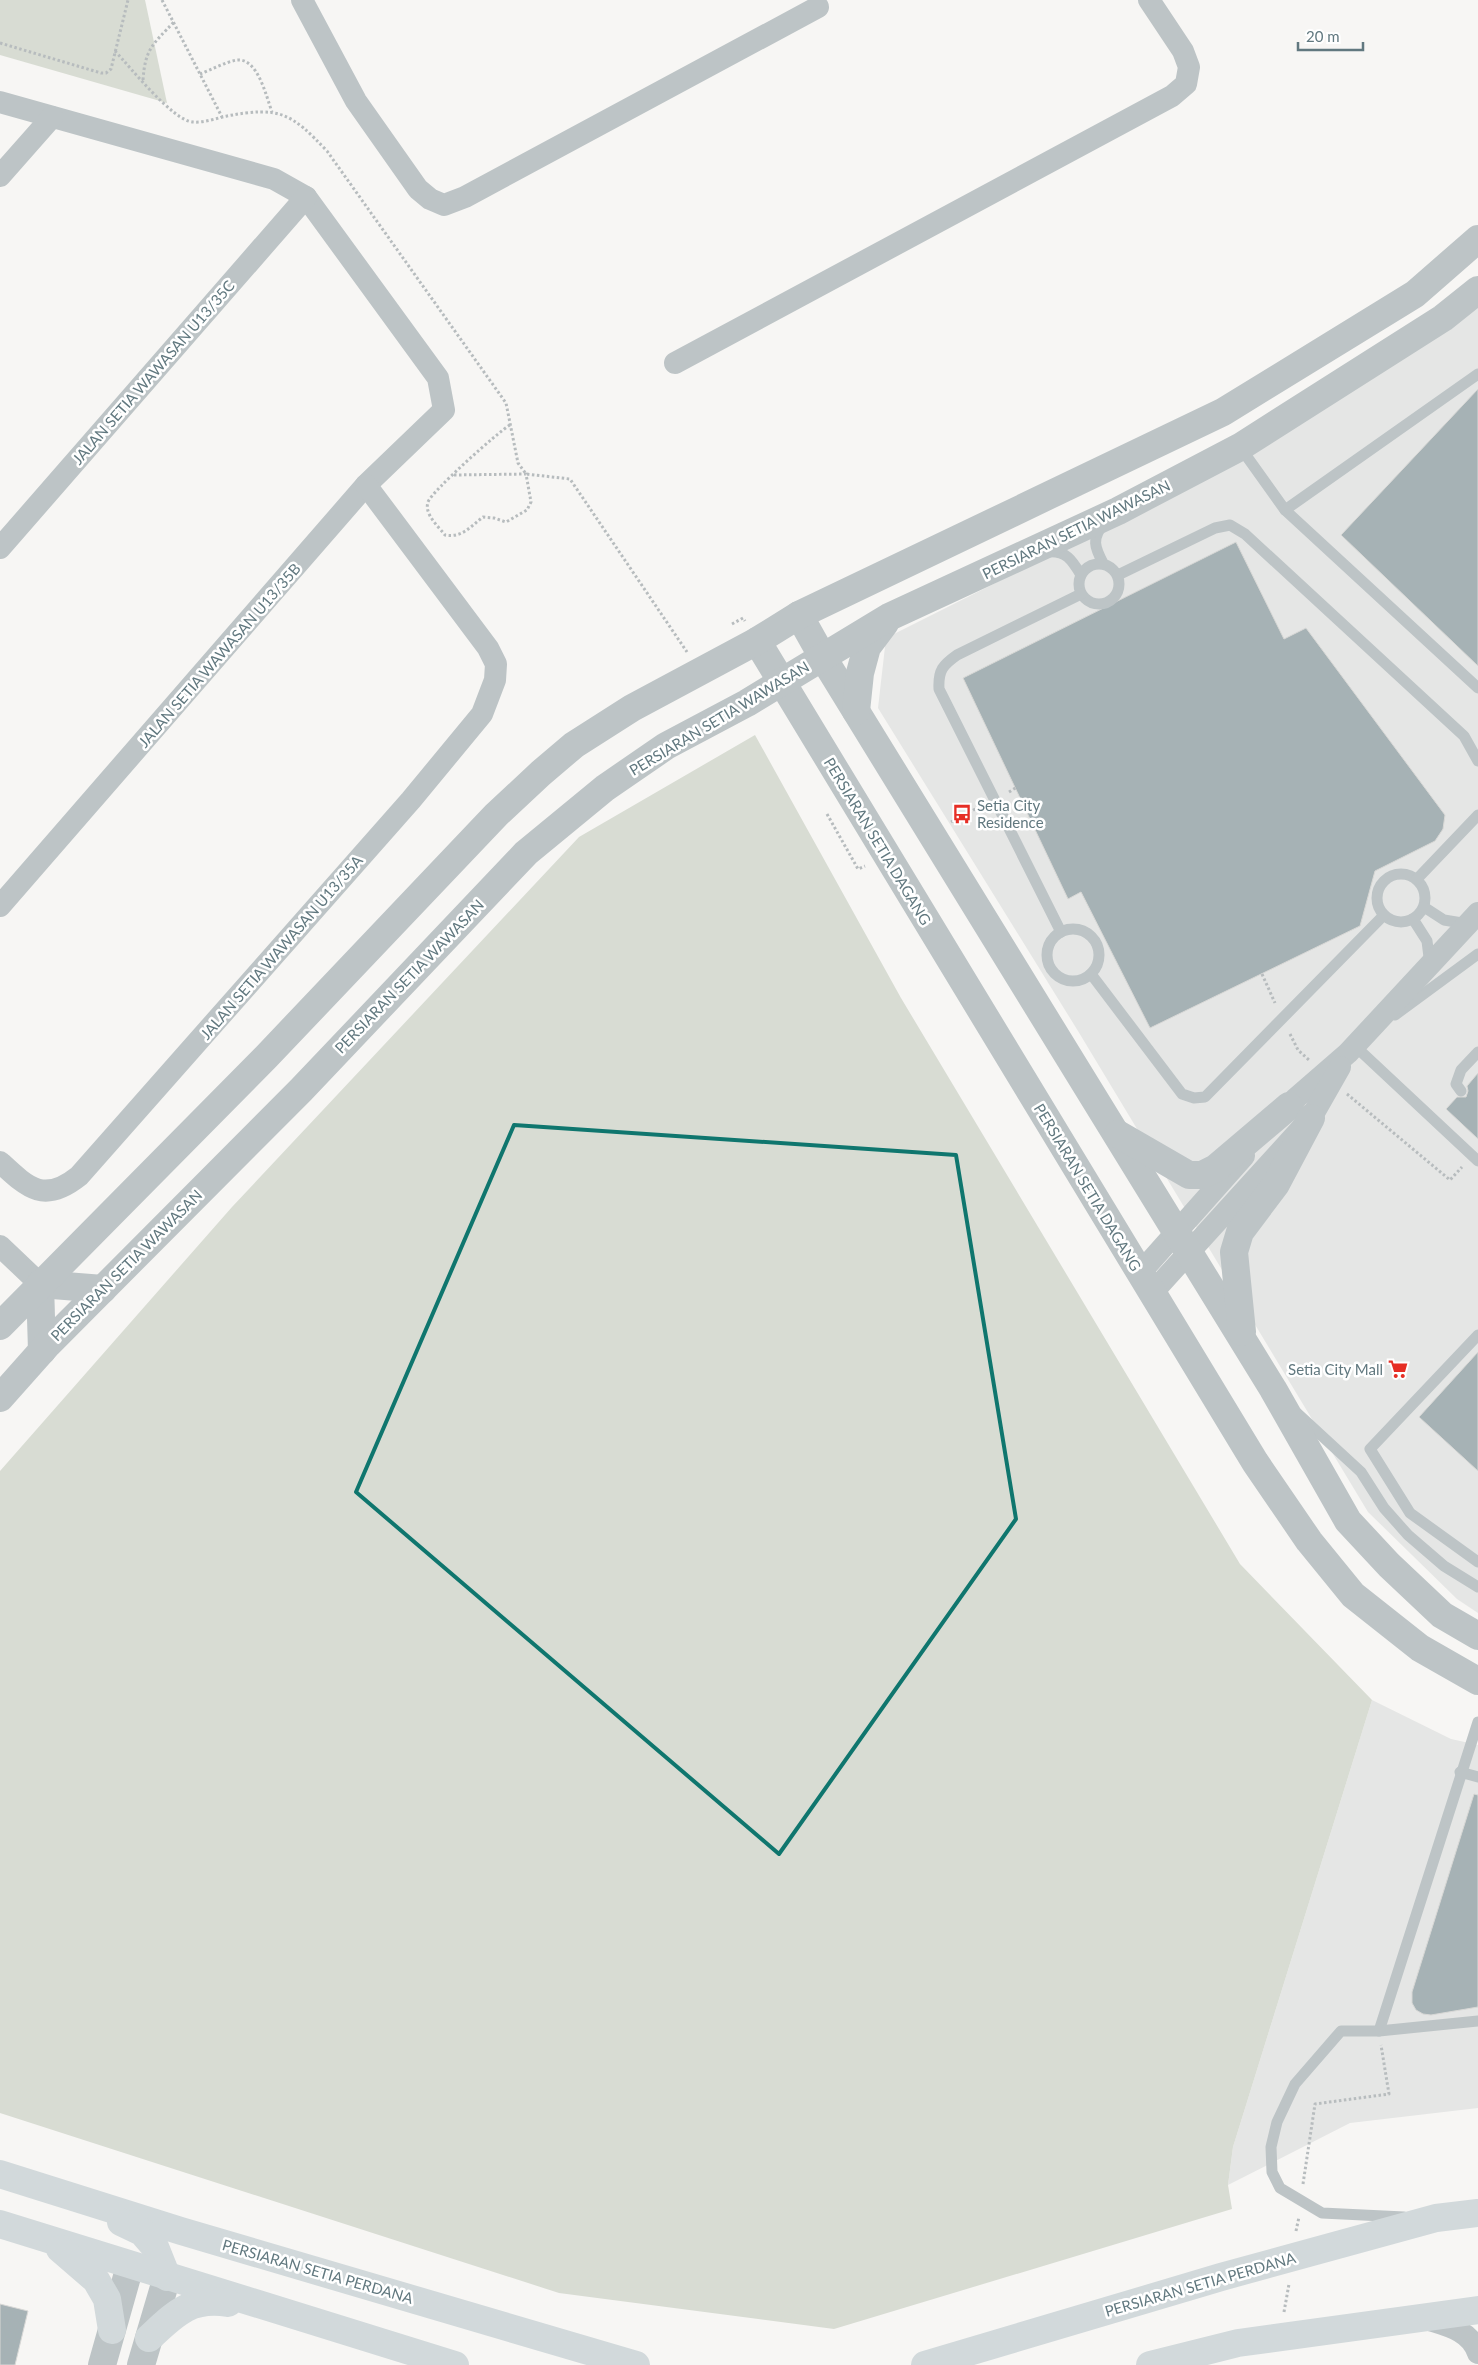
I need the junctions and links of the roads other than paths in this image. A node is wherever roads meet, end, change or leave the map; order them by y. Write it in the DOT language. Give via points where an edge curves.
graph roads {
  1 [pos="1149,0"];
  2 [pos="304,1"];
  3 [pos="818,7"];
  4 [pos="0,102"];
  5 [pos="52,117"];
  6 [pos="0,176"];
  7 [pos="306,197"];
  8 [pos="1478,239"];
  9 [pos="1478,290"];
  10 [pos="675,363"];
  11 [pos="1478,374"];
  12 [pos="1240,447"];
  13 [pos="366,485"];
  14 [pos="1285,510"];
  15 [pos="1118,511"];
  16 [pos="0,548"];
  17 [pos="1021,556"];
  18 [pos="1103,563"];
  19 [pos="1081,575"];
  20 [pos="1118,575"];
  21 [pos="1082,594"];
  22 [pos="799,615"];
  23 [pos="889,617"];
  24 [pos="757,641"];
  25 [pos="822,656"];
  26 [pos="781,681"];
  27 [pos="1478,688"];
  28 [pos="746,703"];
  29 [pos="856,711"];
  30 [pos="811,731"];
  31 [pos="1478,761"];
  32 [pos="1478,815"];
  33 [pos="1417,879"];
  34 [pos="0,906"];
  35 [pos="1424,907"];
  36 [pos="1384,915"];
  37 [pos="1473,918"];
  38 [pos="1413,919"];
  39 [pos="1061,932"];
  40 [pos="1478,954"];
  41 [pos="1430,965"];
  42 [pos="1091,974"];
  43 [pos="1352,1050"];
  44 [pos="1478,1052"];
  45 [pos="1462,1091"];
  46 [pos="1300,1112"];
  47 [pos="1115,1132"];
  48 [pos="0,1162"];
  49 [pos="1472,1162"];
  50 [pos="1182,1243"];
  51 [pos="0,1246"];
  52 [pos="1146,1283"];
  53 [pos="40,1284"];
  54 [pos="102,1289"];
  55 [pos="0,1326"];
  56 [pos="1478,1335"];
  57 [pos="1243,1341"];
  58 [pos="42,1351"];
  59 [pos="1273,1389"];
  60 [pos="0,1398"];
  61 [pos="1478,1562"];
  62 [pos="1478,1587"];
  63 [pos="1478,1636"];
  64 [pos="1478,1681"];
  65 [pos="1478,1722"];
  66 [pos="1460,1772"];
  67 [pos="1478,1777"];
  68 [pos="1478,2021"];
  69 [pos="1379,2031"];
  70 [pos="0,2174"];
  71 [pos="85,2200"];
  72 [pos="1478,2213"];
  73 [pos="1436,2218"];
  74 [pos="0,2224"];
  75 [pos="49,2240"];
  76 [pos="235,2246"];
  77 [pos="155,2247"];
  78 [pos="130,2266"];
  79 [pos="167,2277"];
  80 [pos="275,2308"];
  81 [pos="1478,2310"];
  82 [pos="1421,2318"];
  83 [pos="112,2330"];
  84 [pos="149,2338"];
  85 [pos="1478,2353"];
  86 [pos="102,2365"];
  87 [pos="141,2365"];
  88 [pos="455,2365"];
  89 [pos="636,2365"];
  90 [pos="925,2365"];
  91 [pos="1150,2365"];
  1 -- 10 [label="street" via="1183,51 1189,67 1186,84 1172,96"];
  2 -- 3 [label="street" via="356,101 418,189 444,205 465,198"];
  4 -- 5 [label="street"];
  5 -- 6 [label="street"];
  5 -- 7 [label="street" via="274,179"];
  7 -- 13 [label="street, JALAN SETIA WAWASAN U13/35B" via="438,378 444,410"];
  7 -- 16 [label="street, JALAN SETIA WAWASAN U13/35C"];
  8 -- 22 [label="street" via="1415,294 1223,412"];
  9 -- 12 [label="street, PERSIARAN SETIA WAWASAN" via="1443,318"];
  11 -- 14 [label="lane"];
  12 -- 14 [label="lane"];
  12 -- 15 [label="street, PERSIARAN SETIA WAWASAN"];
  13 -- 34 [label="street, JALAN SETIA WAWASAN U13/35B"];
  13 -- 48 [label="street, JALAN SETIA WAWASAN U13/35A" via="488,648 496,664 495,680 482,714 411,800 79,1176 63,1188 45,1191 26,1185"];
  14 -- 27 [label="lane"];
  15 -- 17 [label="street, PERSIARAN SETIA WAWASAN"];
  15 -- 18 [label="lane" via="1095,538 1095,548"];
  17 -- 19 [label="lane" via="1062,552 1072,559"];
  17 -- 23 [label="street, PERSIARAN SETIA WAWASAN"];
  18 -- 19 [label="lane" via="1090,565"];
  18 -- 20 [label="lane"];
  19 -- 21 [label="lane"];
  20 -- 21 [label="lane" via="1119,589 1111,600 1098,604"];
  20 -- 31 [label="lane" via="1215,528 1230,526 1253,541 1464,736"];
  21 -- 39 [label="lane" via="958,655 945,664 938,676 938,689"];
  22 -- 24 [label="street"];
  22 -- 25 [label="street"];
  23 -- 25 [label="street, PERSIARAN SETIA WAWASAN"];
  23 -- 29 [label="street" via="868,647 860,673"];
  24 -- 26 [label="street, PERSIARAN SETIA DAGANG"];
  24 -- 53 [label="street" via="632,708 574,745 541,773 496,815 266,1057"];
  25 -- 26 [label="street, PERSIARAN SETIA WAWASAN"];
  25 -- 29 [label="street"];
  26 -- 28 [label="street, PERSIARAN SETIA WAWASAN"];
  26 -- 30 [label="street, PERSIARAN SETIA DAGANG"];
  28 -- 30 [label="street" via="783,710"];
  28 -- 54 [label="street, PERSIARAN SETIA WAWASAN" via="666,746 606,788 526,853 301,1090"];
  29 -- 47 [label="street"];
  30 -- 52 [label="street, PERSIARAN SETIA DAGANG"];
  32 -- 33 [label="lane"];
  33 -- 35 [label="lane" via="1425,892"];
  33 -- 36 [label="lane" via="1402,873 1386,879 1377,901"];
  35 -- 37 [label="lane" via="1444,920"];
  35 -- 38 [label="lane"];
  36 -- 38 [label="lane" via="1398,922"];
  36 -- 42 [label="lane" via="1206,1097 1182,1094"];
  37 -- 41 [label="street"];
  38 -- 41 [label="lane" via="1427,941"];
  39 -- 42 [label="lane" via="1077,929 1092,936 1099,960"];
  39 -- 42 [label="lane" via="1054,937 1047,953 1052,970 1058,977 1075,981"];
  40 -- 43 [label="lane"];
  41 -- 43 [label="street"];
  43 -- 46 [label="street"];
  43 -- 49 [label="lane"];
  44 -- 45 [label="lane" via="1457,1078 1456,1084"];
  46 -- 47 [label="street" via="1202,1175 1189,1175"];
  46 -- 50 [label="street"];
  46 -- 57 [label="street" via="1276,1184 1240,1232 1234,1252"];
  47 -- 50 [label="street"];
  50 -- 52 [label="street"];
  50 -- 57 [label="street"];
  51 -- 53 [label="street"];
  52 -- 64 [label="street, PERSIARAN SETIA DAGANG" via="1255,1462 1308,1541 1353,1595 1420,1648"];
  53 -- 54 [label="street"];
  53 -- 55 [label="street"];
  53 -- 58 [label="street"];
  54 -- 58 [label="street, PERSIARAN SETIA WAWASAN"];
  56 -- 61 [label="lane" via="1370,1449 1410,1513"];
  57 -- 59 [label="street"];
  58 -- 60 [label="street, PERSIARAN SETIA WAWASAN"];
  59 -- 62 [label="lane" via="1362,1472 1384,1508 1408,1535 1444,1566"];
  59 -- 63 [label="street" via="1348,1521 1388,1565 1442,1615"];
  65 -- 66 [label="lane"];
  66 -- 67 [label="lane"];
  66 -- 69 [label="lane"];
  68 -- 69 [label="lane"];
  69 -- 73 [label="lane" via="1341,2031 1295,2084 1277,2122 1271,2147 1272,2172 1280,2188 1322,2213"];
  70 -- 71 [label="main road, PERSIARAN SETIA PERDANA"];
  71 -- 76 [label="main road, PERSIARAN SETIA PERDANA"];
  71 -- 77 [label="main road" via="109,2217 142,2232"];
  72 -- 73 [label="main road, PERSIARAN SETIA PERDANA"];
  73 -- 90 [label="main road, PERSIARAN SETIA PERDANA" via="1221,2276"];
  74 -- 75 [label="main road"];
  75 -- 78 [label="main road"];
  75 -- 83 [label="main road" via="96,2280 106,2299"];
  76 -- 77 [label="main road" via="213,2249 177,2241"];
  76 -- 89 [label="main road, PERSIARAN SETIA PERDANA"];
  77 -- 78 [label="main road"];
  77 -- 79 [label="main road"];
  78 -- 79 [label="main road"];
  78 -- 83 [label="street"];
  79 -- 80 [label="main road"];
  79 -- 84 [label="street"];
  80 -- 84 [label="main road" via="199,2302 180,2310"];
  80 -- 88 [label="main road"];
  81 -- 82 [label="main road"];
  82 -- 85 [label="street" via="1463,2333 1474,2341"];
  82 -- 91 [label="main road" via="1238,2343"];
  83 -- 86 [label="street"];
  84 -- 87 [label="street"];
}
